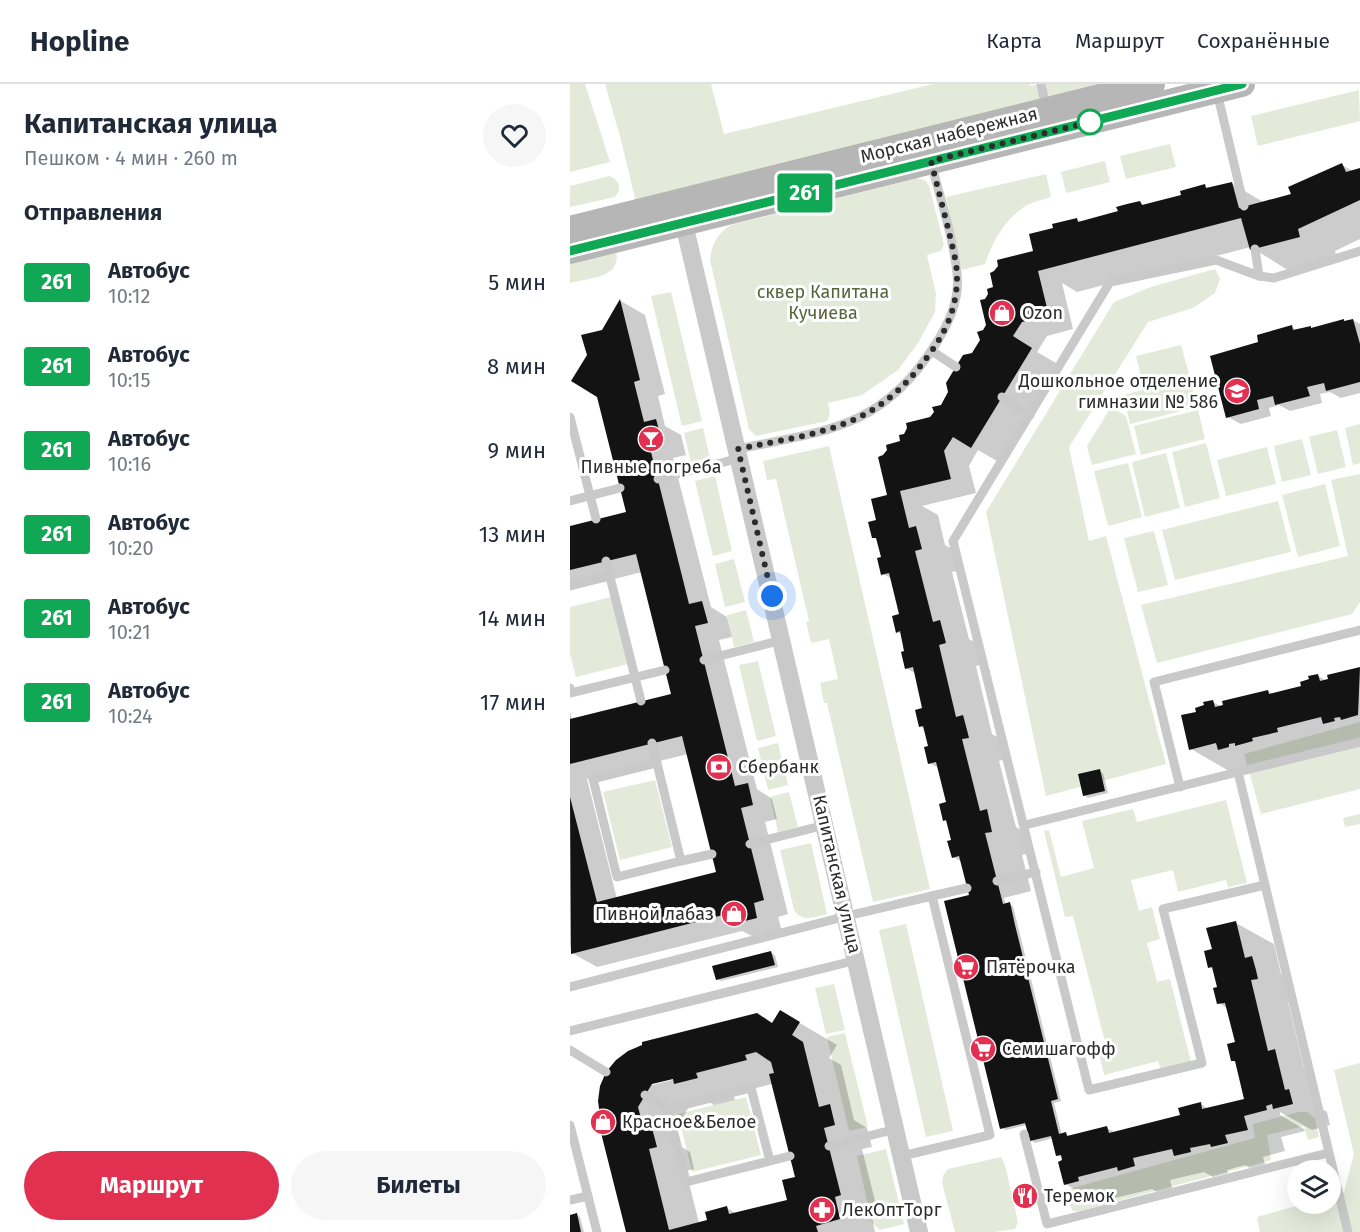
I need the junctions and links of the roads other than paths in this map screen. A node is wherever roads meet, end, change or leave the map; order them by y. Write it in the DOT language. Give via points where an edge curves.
graph roads {
  1 [pos="1041,84"];
  2 [pos="1152,84"];
  3 [pos="1242,84"];
  4 [pos="1216,87"];
  5 [pos="1047,110"];
  6 [pos="928,151"];
  7 [pos="1244,206"];
  8 [pos="681,212"];
  9 [pos="570,229"];
  10 [pos="1255,249"];
  11 [pos="570,251"];
  12 [pos="1360,251"];
  13 [pos="1259,276"];
  14 [pos="932,351"];
  15 [pos="956,367"];
  16 [pos="1002,397"];
  17 [pos="1030,415"];
  18 [pos="570,417"];
  19 [pos="739,454"];
  20 [pos="658,479"];
  21 [pos="620,488"];
  22 [pos="590,496"];
  23 [pos="570,501"];
  24 [pos="596,519"];
  25 [pos="606,561"];
  26 [pos="610,576"];
  27 [pos="570,586"];
  28 [pos="1359,629"];
  29 [pos="783,640"];
  30 [pos="704,660"];
  31 [pos="665,670"];
  32 [pos="635,677"];
  33 [pos="570,688"];
  34 [pos="641,701"];
  35 [pos="1360,742"];
  36 [pos="652,743"];
  37 [pos="657,763"];
  38 [pos="1238,772"];
  39 [pos="1180,787"];
  40 [pos="825,825"];
  41 [pos="1024,825"];
  42 [pos="750,844"];
  43 [pos="711,854"];
  44 [pos="681,861"];
  45 [pos="1036,872"];
  46 [pos="997,881"];
  47 [pos="1265,885"];
  48 [pos="967,888"];
  49 [pos="932,896"];
  50 [pos="847,916"];
  51 [pos="857,960"];
  52 [pos="570,987"];
  53 [pos="570,1030"];
  54 [pos="570,1050"];
  55 [pos="606,1072"];
  56 [pos="645,1095"];
  57 [pos="668,1109"];
  58 [pos="570,1125"];
  59 [pos="896,1129"];
  60 [pos="1024,1134"];
  61 [pos="829,1146"];
  62 [pos="1328,1153"];
  63 [pos="790,1156"];
  64 [pos="902,1156"];
  65 [pos="770,1161"];
  66 [pos="588,1196"];
  67 [pos="570,1200"];
  68 [pos="597,1232"];
  69 [pos="919,1232"];
  70 [pos="1348,1232"];
  1 -- 5 [label="lane"];
  2 -- 5 [label="street, Морская набережная"];
  3 -- 4 [label="street, Морская набережная"];
  4 -- 6 [label="street, Морская набережная"];
  4 -- 7 [label="lane"];
  5 -- 6 [label="street, Морская набережная"];
  6 -- 8 [label="street, Морская набережная"];
  6 -- 14 [label="lane" via="957,274 956,302"];
  8 -- 9 [label="street, Морская набережная"];
  8 -- 11 [label="street, Морская набережная"];
  8 -- 19 [label="street, Капитанская улица"];
  10 -- 13 [label="lane"];
  12 -- 13 [label="lane" via="1274,278"];
  13 -- 17 [label="lane" via="1216,260 1110,282"];
  14 -- 15 [label="lane"];
  14 -- 19 [label="lane" via="901,390 874,411 823,432"];
  16 -- 17 [label="lane"];
  17 -- 41 [label="lane" via="953,541"];
  18 -- 22 [label="lane"];
  19 -- 20 [label="lane"];
  19 -- 29 [label="street, Капитанская улица"];
  21 -- 22 [label="lane"];
  22 -- 23 [label="lane"];
  22 -- 24 [label="lane"];
  25 -- 26 [label="lane"];
  26 -- 27 [label="lane"];
  26 -- 32 [label="lane"];
  28 -- 39 [label="lane" via="1154,682"];
  29 -- 30 [label="lane"];
  29 -- 40 [label="street, Капитанская улица"];
  31 -- 32 [label="lane"];
  32 -- 33 [label="lane" via="571,693"];
  32 -- 34 [label="lane"];
  35 -- 38 [label="lane"];
  36 -- 37 [label="lane"];
  37 -- 44 [label="lane"];
  37 -- 44 [label="lane" via="593,779 617,877"];
  38 -- 39 [label="lane"];
  38 -- 47 [label="lane"];
  39 -- 41 [label="lane"];
  40 -- 42 [label="lane"];
  40 -- 50 [label="street, Капитанская улица"];
  41 -- 45 [label="lane"];
  43 -- 44 [label="lane"];
  45 -- 46 [label="lane"];
  45 -- 47 [label="lane" via="1089,1089 1202,1063 1163,909"];
  47 -- 62 [label="lane"];
  48 -- 49 [label="lane"];
  49 -- 50 [label="lane"];
  49 -- 64 [label="lane" via="990,1135"];
  50 -- 51 [label="street, Капитанская улица"];
  50 -- 52 [label="lane"];
  51 -- 53 [label="lane"];
  51 -- 59 [label="street, Капитанская улица"];
  54 -- 55 [label="lane"];
  56 -- 57 [label="lane"];
  57 -- 65 [label="lane" via="751,1088"];
  57 -- 65 [label="lane" via="686,1182"];
  58 -- 66 [label="lane"];
  59 -- 61 [label="lane"];
  59 -- 64 [label="street, Капитанская улица"];
  60 -- 62 [label="lane" via="1047,1224"];
  62 -- 70 [label="lane"];
  63 -- 65 [label="lane"];
  64 -- 69 [label="street, Капитанская улица"];
  66 -- 67 [label="lane"];
  66 -- 68 [label="lane"];
}
